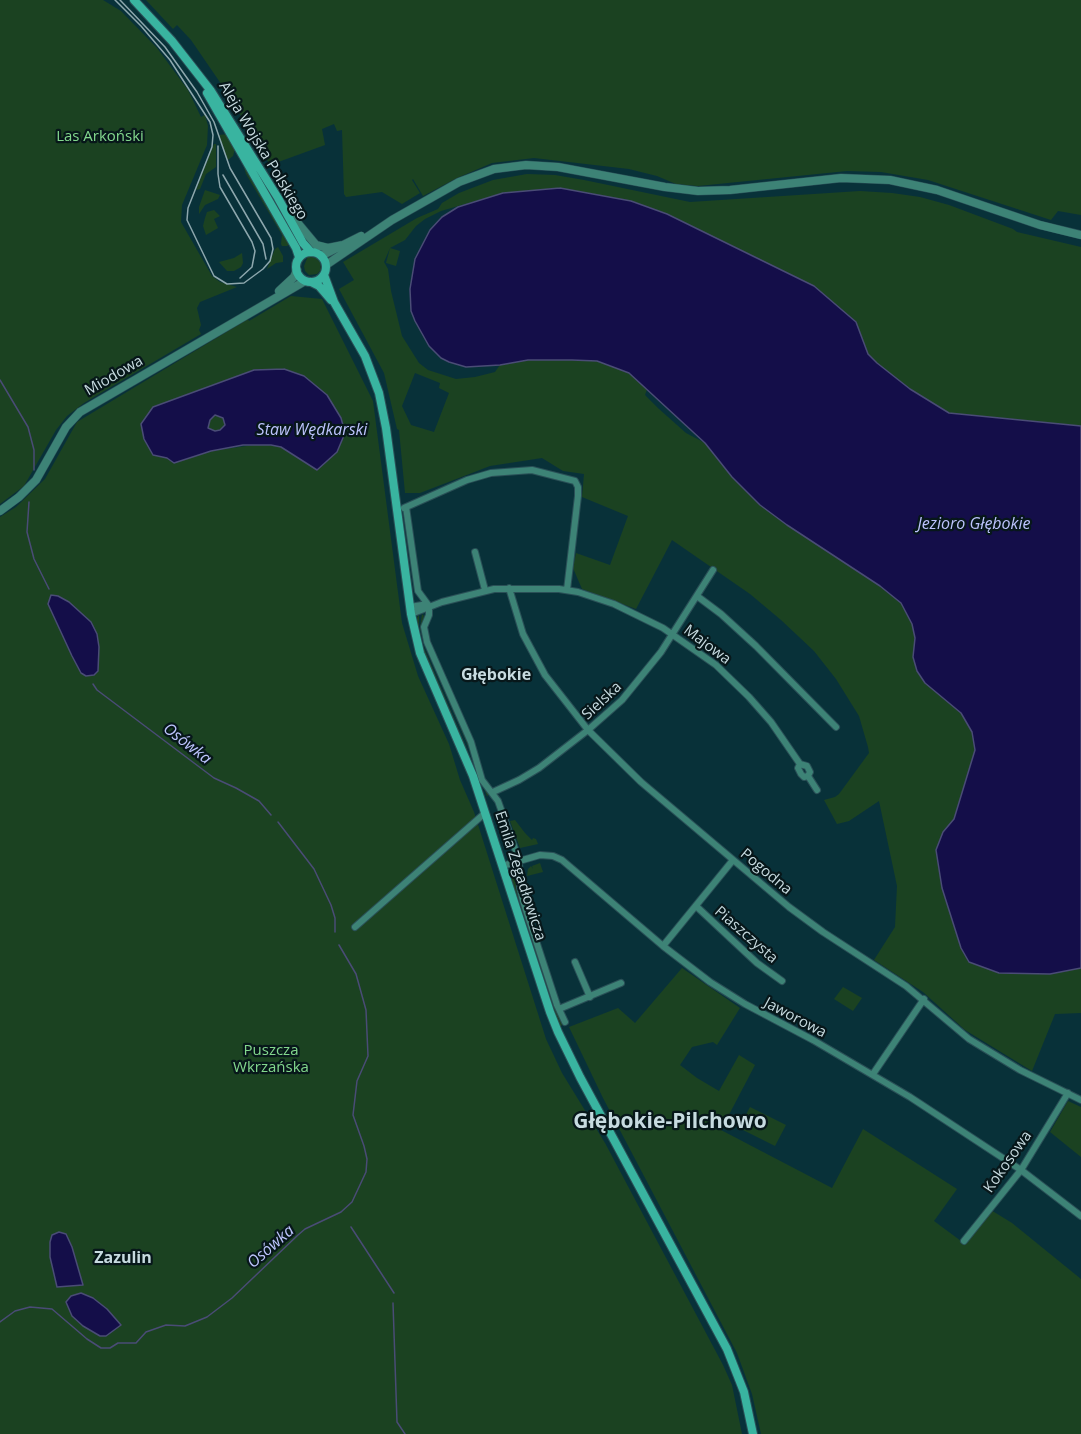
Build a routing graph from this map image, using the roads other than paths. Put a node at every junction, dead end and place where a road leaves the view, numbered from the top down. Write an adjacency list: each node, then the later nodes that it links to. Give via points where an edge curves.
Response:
1 (134, 0): 2 (main road, Aleja Wojska Polskiego)
2 (191, 66): 3 (main road, Aleja Wojska Polskiego, via 222,105); 9 (main road, Aleja Wojska Polskiego)
3 (278, 198): 6 (street, via 314,244 328,248); 7 (main road, Aleja Wojska Polskiego)
4 (392, 220): 5 (street, via 472,176 503,167 535,164 698,191 836,179 898,181); 6 (street); 10 (street)
5 (1081, 236)
6 (343, 245): 8 (street)
7 (311, 252): 8 (main road); 9 (main road)
8 (321, 256): 10 (main road)
9 (299, 257): 11 (main road)
10 (326, 265): 12 (main road)
11 (297, 270): 13 (main road); 14 (street, Miodowa)
12 (324, 274): 13 (main road); 15 (main road, Emila Zegadłowicza)
13 (308, 281): 14 (street, Miodowa); 15 (main road, Emila Zegadłowicza, via 319,286)
14 (272, 298): 17 (street, Miodowa, via 77,414 36,480)
15 (334, 302): 16 (main road, Emila Zegadłowicza, via 376,385)
16 (401, 508): 22 (street, via 473,477 511,471 541,471 575,481 578,496); 24 (street, via 418,591); 25 (main road, Emila Zegadłowicza)
17 (0, 511)
18 (475, 552): 21 (street)
19 (713, 570): 23 (street, Sielska)
20 (509, 588): 21 (street, Majowa); 22 (street, Majowa); 28 (street, Pogodna, via 532,653)
21 (485, 590): 24 (street, Majowa)
22 (567, 590): 26 (street, Majowa, via 626,609)
23 (697, 596): 26 (street, Sielska); 27 (street, via 756,646)
24 (429, 606): 25 (street, Majowa); 30 (street, via 424,627 427,642 471,742 482,780)
25 (410, 610): 31 (main road, Emila Zegadłowicza, via 420,653)
26 (673, 635): 28 (street, Sielska, via 633,688); 29 (street, Majowa, via 709,659 743,691 778,732 800,764 801,774 808,776)
27 (836, 727)
28 (588, 730): 30 (street, Sielska, via 533,772); 33 (street, Pogodna, via 640,782)
29 (817, 790)
30 (493, 792): 32 (street)
31 (486, 813): 34 (main road, Emila Zegadłowicza); 36 (street)
32 (519, 860): 34 (street, Jaworowa); 37 (street, Jaworowa, via 540,855 562,860); 43 (street, via 520,888)
33 (733, 860): 35 (street, Piaszczysta); 42 (street, Pogodna, via 823,932)
34 (502, 866): 51 (main road, Emila Zegadłowicza, via 558,1032 728,1349 744,1392)
35 (696, 906): 37 (street, Piaszczysta); 39 (street, Piaszczysta)
36 (355, 927)
37 (663, 946): 45 (street, Jaworowa, via 734,998)
38 (575, 962): 41 (street)
39 (782, 981)
40 (621, 983): 41 (street)
41 (590, 998): 43 (street)
42 (924, 999): 45 (street); 46 (street, Pogodna, via 980,1046)
43 (559, 1009): 44 (street)
44 (565, 1022)
45 (873, 1074): 48 (street, Jaworowa)
46 (1068, 1093): 47 (street, Pogodna); 48 (street, Kokosowa)
47 (1081, 1100)
48 (1021, 1170): 49 (street, Jaworowa); 50 (street, Kokosowa)
49 (1081, 1216)
50 (964, 1241)
51 (753, 1434)

